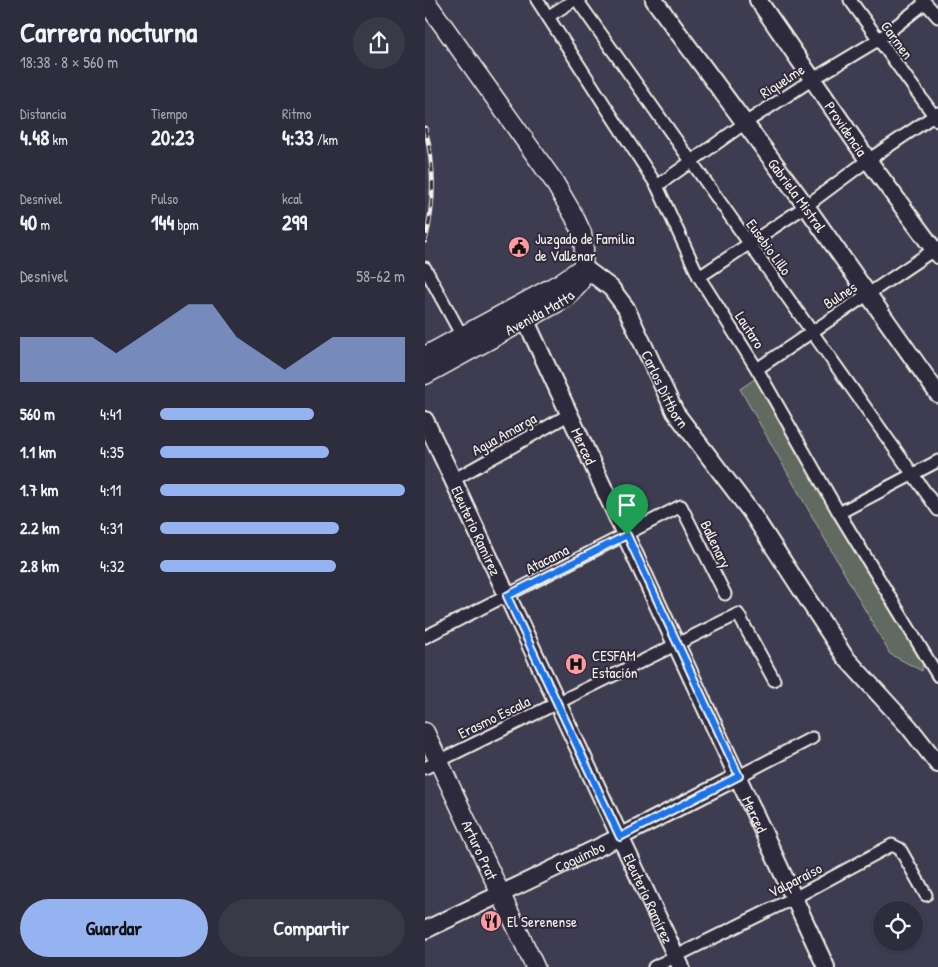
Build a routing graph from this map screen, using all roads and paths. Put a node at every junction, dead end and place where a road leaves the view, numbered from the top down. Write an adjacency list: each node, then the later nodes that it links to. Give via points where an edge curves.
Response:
1 (425, 0): 20 (main road, via 553,180 582,233)
2 (537, 0): 8 (street, Lautaro)
3 (575, 0): 8 (street); 14 (street, Eusebio Lillo)
4 (654, 0): 13 (main road, Gabriela Mistral)
5 (758, 0): 11 (main road, Providencia)
6 (850, 0): 10 (street, Carmen)
7 (924, 2): 9 (street); 10 (street, Riquelme)
8 (549, 16): 16 (street, Lautaro)
9 (938, 17)
10 (878, 40): 11 (street, Riquelme); 12 (street, Carmen)
11 (813, 79): 13 (street, Riquelme); 15 (main road, Providencia)
12 (937, 117): 15 (street)
13 (745, 123): 14 (street, Riquelme); 17 (main road, Gabriela Mistral)
14 (691, 160): 16 (street, Riquelme); 18 (street, Eusebio Lillo)
15 (868, 160): 17 (street); 19 (main road, Providencia)
16 (657, 186): 22 (street, Lautaro)
17 (806, 206): 18 (street); 23 (main road, Gabriela Mistral)
18 (748, 245): 22 (street); 25 (street, Eusebio Lillo)
19 (937, 251): 23 (street, Bulnes)
20 (583, 266): 24 (main road, Avenida Matta); 50 (main road, Carlos Dittborn, via 611,288 626,308 675,412 751,512 845,656)
21 (425, 268): 26 (street)
22 (699, 277): 28 (street, Lautaro)
23 (869, 294): 25 (street, Bulnes); 30 (main road, Gabriela Mistral)
24 (523, 313): 26 (main road, Avenida Matta); 29 (main road, Avenida Matta); 31 (main road, Merced)
25 (812, 331): 28 (street, Bulnes); 34 (street, Eusebio Lillo)
26 (462, 336): 27 (main road, Avenida Matta)
27 (425, 356)
28 (757, 369): 38 (street, Lautaro)
29 (425, 374)
30 (938, 394)
31 (570, 414): 35 (street, Agua Amarga); 39 (main road, Merced)
32 (425, 420): 35 (main road, Eleuterio Ramírez)
33 (938, 461): 34 (street)
34 (911, 473): 37 (street, Eusebio Lillo); 38 (street)
35 (453, 480): 41 (main road, Eleuterio Ramírez)
36 (681, 506): 39 (street, Atacama); 40 (street, Ballenary)
37 (938, 510)
38 (839, 513): 44 (street, Lautaro)
39 (627, 535): 41 (street, Atacama); 43 (main road, Merced)
40 (725, 594)
41 (507, 596): 42 (street, Atacama); 46 (main road, Eleuterio Ramírez)
42 (425, 637)
43 (676, 643): 45 (street, Erasmo Escala, via 738,614); 46 (street, Erasmo Escala); 51 (main road, Merced)
44 (938, 676)
45 (774, 680)
46 (557, 702): 49 (street, Erasmo Escala); 52 (main road, Eleuterio Ramírez)
47 (425, 732): 49 (main road, Arturo Prat)
48 (812, 738): 51 (street, Coquimbo)
49 (432, 764): 53 (main road, Arturo Prat)
50 (938, 764)
51 (739, 776): 52 (main road, Coquimbo); 55 (main road, Merced)
52 (620, 837): 53 (main road, Coquimbo); 57 (main road, Eleuterio Ramírez)
53 (501, 894): 56 (main road, Coquimbo); 58 (main road, Arturo Prat)
54 (926, 895): 55 (street, Valparaíso, via 900,848 893,845)
55 (794, 898): 57 (street, Valparaíso); 60 (main road, Merced)
56 (425, 930)
57 (679, 962): 59 (street, Valparaíso)
58 (535, 967)
59 (654, 967)
60 (826, 967)

